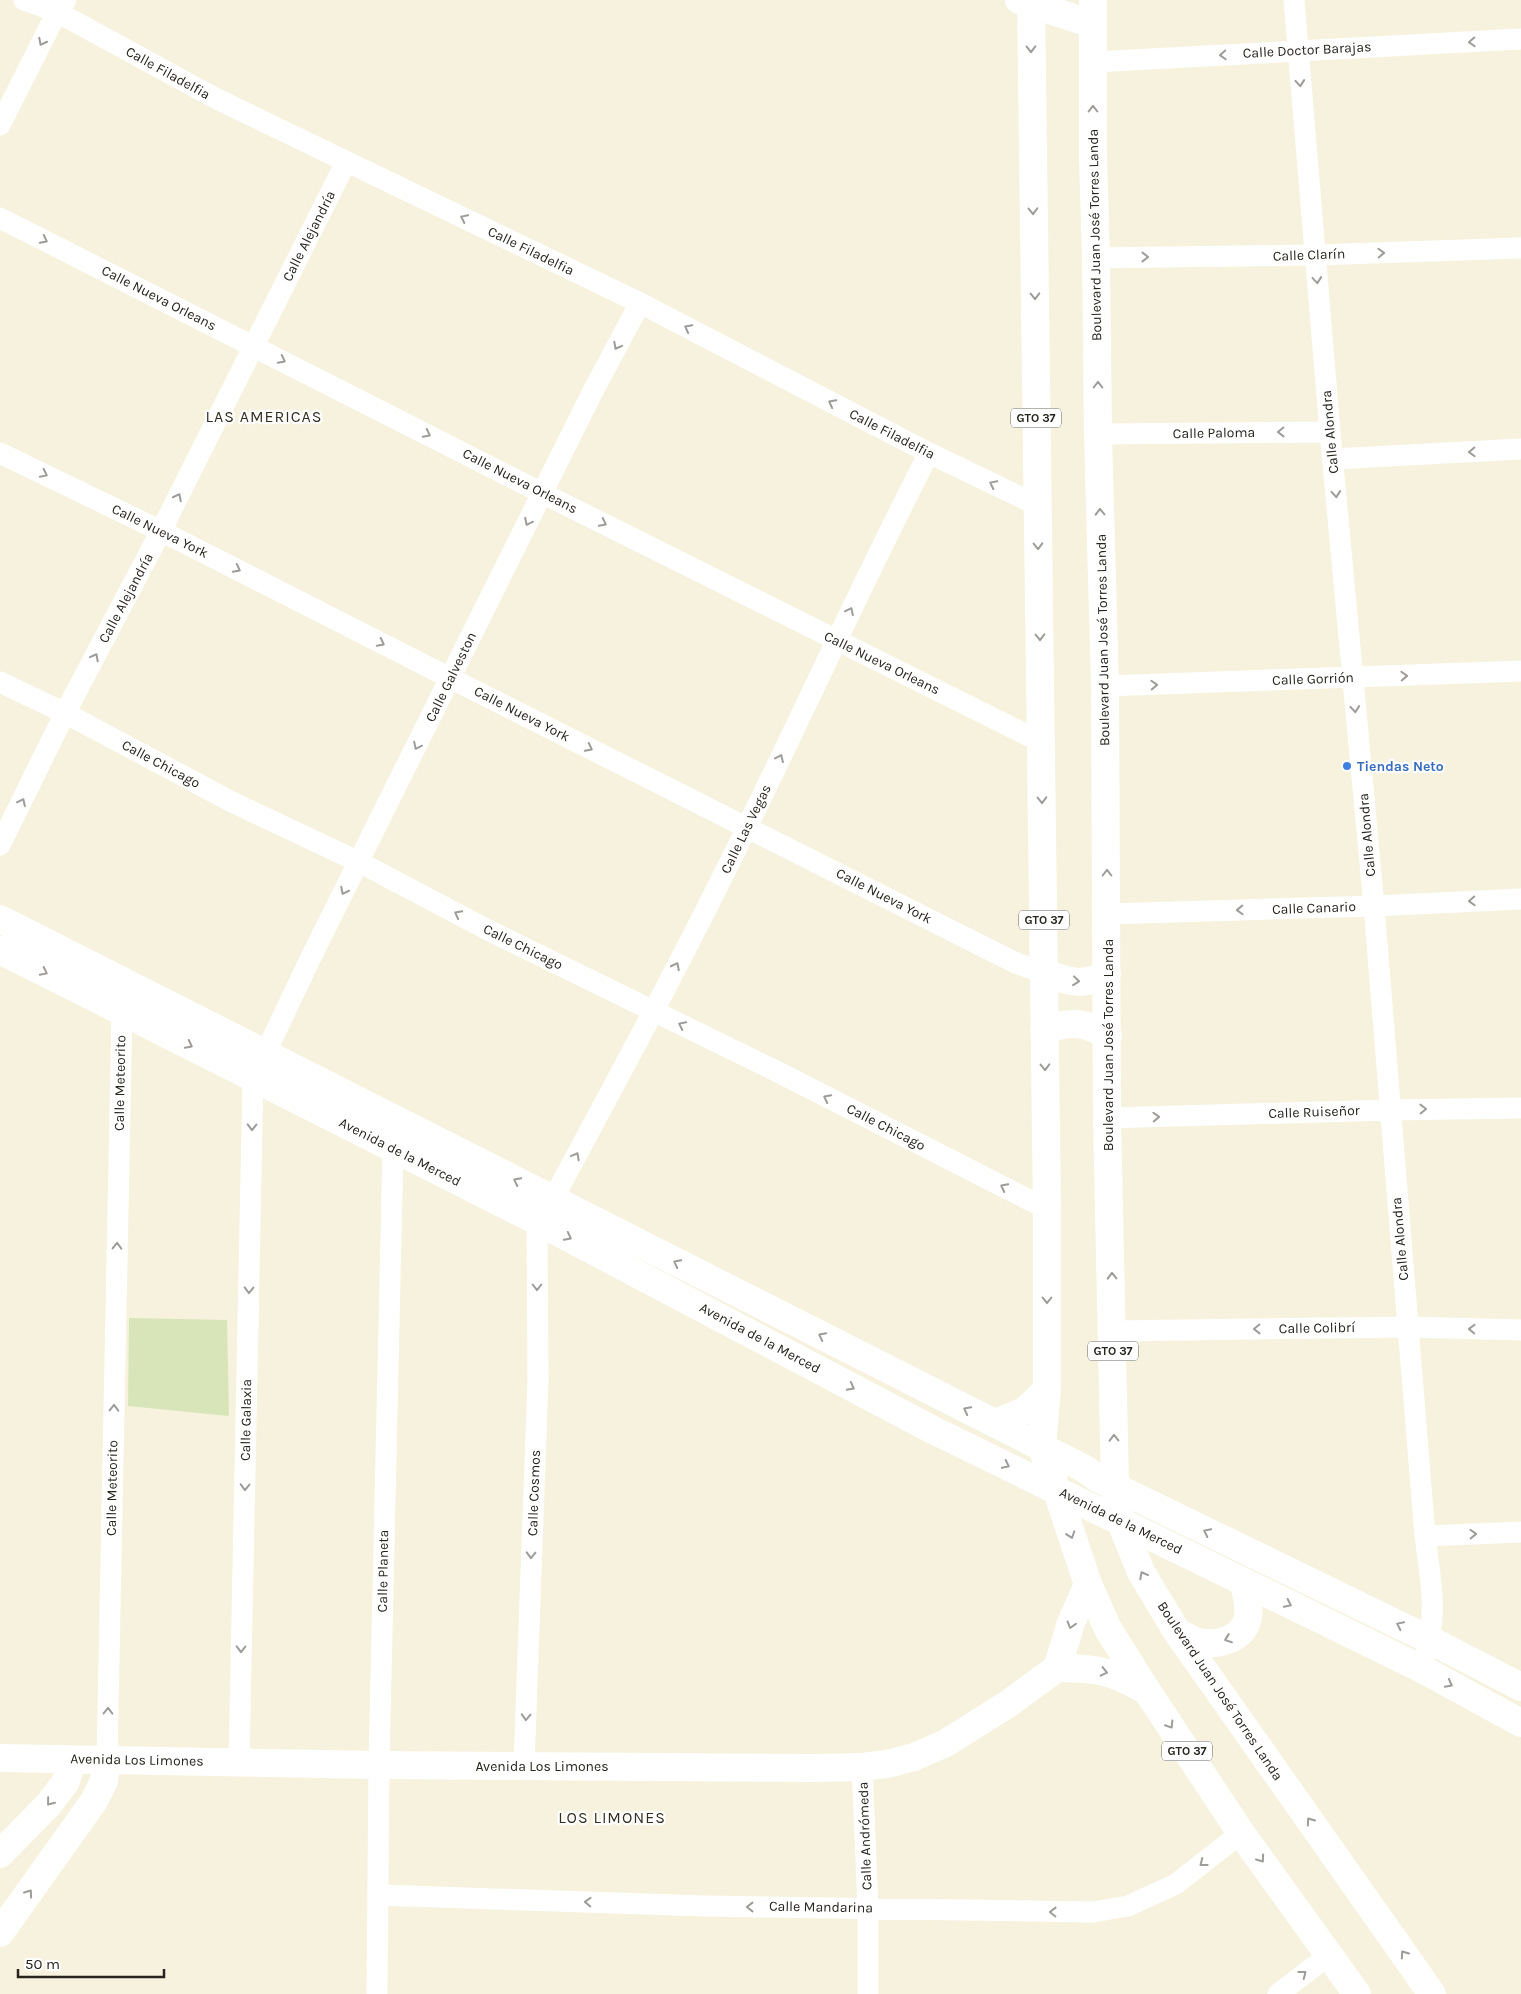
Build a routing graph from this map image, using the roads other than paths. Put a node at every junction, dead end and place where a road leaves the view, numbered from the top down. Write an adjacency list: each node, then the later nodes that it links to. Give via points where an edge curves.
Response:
1 (24, 0): 4 (street, Calle Filadelfia)
2 (1294, 0): 7 (street, Calle Alondra)
3 (1027, 1): 5 (street); 24 (street, GTO 37, one-way to 24)
4 (61, 6): 9 (street, one-way to 9); 10 (street, Calle Filadelfia, via 215,98)
5 (1093, 12): 8 (street, Boulevard Juan José Torres Landa / GTO 37)
6 (1521, 39): 7 (street, Calle Doctor Barajas, one-way to 7)
7 (1298, 51): 8 (street, Calle Doctor Barajas, one-way to 8); 13 (street, Calle Alondra, one-way to 13)
8 (1094, 62): 14 (street, Boulevard Juan José Torres Landa / GTO 37, one-way to 8)
9 (0, 125)
10 (346, 162): 15 (street, Calle Filadelfia, one-way to 10); 16 (street, Calle Alejandría)
11 (0, 218): 16 (street, Calle Nueva Orleans, one-way to 16)
12 (1521, 248): 13 (street, Calle Clarín, one-way to 12)
13 (1315, 255): 14 (street, Calle Clarín, one-way to 13); 17 (street, Calle Alondra, one-way to 17)
14 (1096, 258): 18 (street, Boulevard Juan José Torres Landa / GTO 37, one-way to 14)
15 (640, 303): 21 (street, Calle Filadelfia, one-way to 15); 23 (street, Calle Galveston, one-way to 23)
16 (254, 345): 23 (street, Calle Nueva Orleans, one-way to 23); 25 (street, Calle Alejandría, one-way to 16)
17 (1330, 432): 18 (street, Calle Paloma, one-way to 18); 22 (street, Calle Alondra)
18 (1098, 434): 31 (street, Boulevard Juan José Torres Landa / GTO 37, one-way to 18)
19 (1521, 449): 22 (street, one-way to 22)
20 (0, 453): 25 (street, Calle Nueva York, one-way to 25)
21 (929, 453): 24 (street, Calle Filadelfia, one-way to 21); 26 (street, Calle Las Vegas, one-way to 21)
22 (1333, 460): 29 (street, Calle Alondra, one-way to 29)
23 (542, 493): 26 (street, Calle Nueva Orleans, one-way to 26); 28 (street, Calle Galveston, one-way to 28)
24 (1037, 505): 33 (street, GTO 37, one-way to 33)
25 (161, 531): 28 (street, Calle Nueva York, one-way to 28); 32 (street, Calle Alejandría, one-way to 25)
26 (836, 640): 33 (street, Calle Nueva Orleans); 34 (street, Calle Las Vegas, one-way to 26)
27 (1521, 671): 29 (street, Calle Gorrión, one-way to 27)
28 (450, 678): 34 (street, Calle Nueva York, one-way to 34); 36 (street, Calle Galveston, one-way to 36)
29 (1352, 678): 31 (street, Calle Gorrión, one-way to 29); 38 (street, Calle Alondra, one-way to 38)
30 (0, 682): 32 (street, Calle Chicago)
31 (1106, 686): 39 (street, Boulevard Juan José Torres Landa / GTO 37, one-way to 31)
32 (65, 713): 35 (street, Calle Alejandría, one-way to 32); 36 (street, Calle Chicago, via 232,802)
33 (1041, 742): 42 (street, GTO 37, one-way to 42)
34 (747, 828): 42 (street, Calle Nueva York, via 1016,963); 45 (street, Calle Las Vegas, one-way to 34)
35 (0, 845)
36 (359, 862): 45 (street, Calle Chicago, one-way to 36); 48 (street, Calle Galveston, one-way to 48)
37 (1521, 899): 38 (street, Calle Canario, one-way to 38)
38 (1374, 906): 39 (street, Calle Canario, one-way to 39); 51 (street, Calle Alondra)
39 (1107, 914): 43 (street, Boulevard Juan José Torres Landa / GTO 37)
40 (0, 918): 48 (street, Avenida de la Merced)
41 (0, 950): 44 (street, Avenida de la Merced, one-way to 44)
42 (1044, 973): 43 (street, one-way to 43, via 1075,982 1092,982); 46 (street, GTO 37)
43 (1107, 974): 47 (street, Boulevard Juan José Torres Landa / GTO 37)
44 (122, 1011): 49 (street, Avenida de la Merced, one-way to 49); 79 (street, Calle Meteorito, one-way to 44)
45 (653, 1011): 54 (street, Calle Las Vegas, one-way to 45); 55 (street, Calle Chicago, one-way to 45)
46 (1044, 1030): 47 (street, via 1068,1023 1079,1024 1094,1027); 55 (street, GTO 37, one-way to 55)
47 (1108, 1036): 52 (street, Boulevard Juan José Torres Landa / GTO 37)
48 (266, 1052): 54 (street, Avenida de la Merced, one-way to 48)
49 (253, 1078): 53 (street, Avenida de la Merced); 80 (street, Calle Galaxia, one-way to 80)
50 (1521, 1108): 51 (street, Calle Ruiseñor, one-way to 50)
51 (1390, 1110): 52 (street, Calle Ruiseñor, one-way to 51); 57 (street, Calle Alondra)
52 (1107, 1118): 59 (street, Boulevard Juan José Torres Landa / GTO 37, one-way to 52)
53 (393, 1148): 56 (street, Avenida de la Merced); 81 (street, Calle Planeta)
54 (552, 1199): 61 (street, Avenida de la Merced, one-way to 54)
55 (1047, 1209): 60 (street, GTO 37, one-way to 60)
56 (537, 1221): 64 (street, Avenida de la Merced, one-way to 64, via 931,1429); 82 (street, Calle Cosmos, one-way to 82, via 538,1380)
57 (1407, 1327): 58 (street, Calle Colibrí, one-way to 57); 59 (street, Calle Colibrí, one-way to 59); 67 (street, Calle Alondra)
58 (1521, 1330)
59 (1113, 1332): 63 (street, Boulevard Juan José Torres Landa / GTO 37, one-way to 59)
60 (1047, 1389): 61 (street, via 1022,1414); 62 (street, GTO 37)
61 (994, 1423): 62 (street, Avenida de la Merced)
62 (1042, 1448): 63 (street, Avenida de la Merced); 64 (street, GTO 37)
63 (1115, 1487): 65 (street, Boulevard Juan José Torres Landa / GTO 37); 71 (street, Avenida de la Merced, one-way to 63)
64 (1055, 1489): 65 (street, Avenida de la Merced); 69 (street, GTO 37, one-way to 69)
65 (1120, 1520): 68 (street, Avenida de la Merced); 70 (street, Boulevard Juan José Torres Landa / GTO 37, one-way to 65, via 1141,1572)
66 (1521, 1532): 67 (street, one-way to 66)
67 (1425, 1536): 71 (street, Calle Alondra, via 1434,1608)
68 (1244, 1583): 70 (street, one-way to 70, via 1248,1621 1239,1634 1216,1643 1198,1642); 73 (street, Avenida de la Merced, one-way to 73)
69 (1088, 1584): 72 (street, one-way to 72, via 1073,1617); 75 (street, GTO 37, via 1108,1630)
70 (1177, 1632): 94 (street, Boulevard Juan José Torres Landa / GTO 37, one-way to 70)
71 (1430, 1640): 73 (street, Calle Alondra); 74 (street, Avenida de la Merced)
72 (1057, 1668): 75 (street, one-way to 75, via 1103,1670); 83 (street, Avenida Los Limones, via 946,1743 914,1757)
73 (1422, 1669): 76 (street, Avenida de la Merced, one-way to 76)
74 (1521, 1687)
75 (1147, 1691): 84 (street, GTO 37, one-way to 84)
76 (1521, 1722)
77 (0, 1758): 78 (street, Avenida Los Limones)
78 (73, 1760): 79 (street, Avenida Los Limones); 85 (street, one-way to 85, via 65,1783 49,1804)
79 (107, 1760): 80 (street, Avenida Los Limones); 88 (street, Calle Meteorito, one-way to 79, via 94,1801 104,1781)
80 (239, 1762): 81 (street, Avenida Los Limones)
81 (379, 1765): 82 (street, Avenida Los Limones); 86 (street, Calle Planeta)
82 (524, 1765): 83 (street, Avenida Los Limones)
83 (862, 1767): 87 (street, Calle Andrómeda)
84 (1241, 1833): 87 (street, Calle Mandarina, one-way to 87, via 1176,1884 1128,1906 1093,1912); 89 (street, GTO 37, one-way to 89)
85 (0, 1854)
86 (378, 1895): 87 (street, Calle Mandarina, one-way to 86, via 695,1906); 90 (street, Calle Planeta)
87 (868, 1908): 91 (street, Calle Andrómeda)
88 (0, 1933)
89 (1329, 1955): 92 (street, one-way to 89); 93 (street, GTO 37)
90 (377, 1994)
91 (868, 1994)
92 (1278, 1994)
93 (1357, 1994)
94 (1432, 1994)

